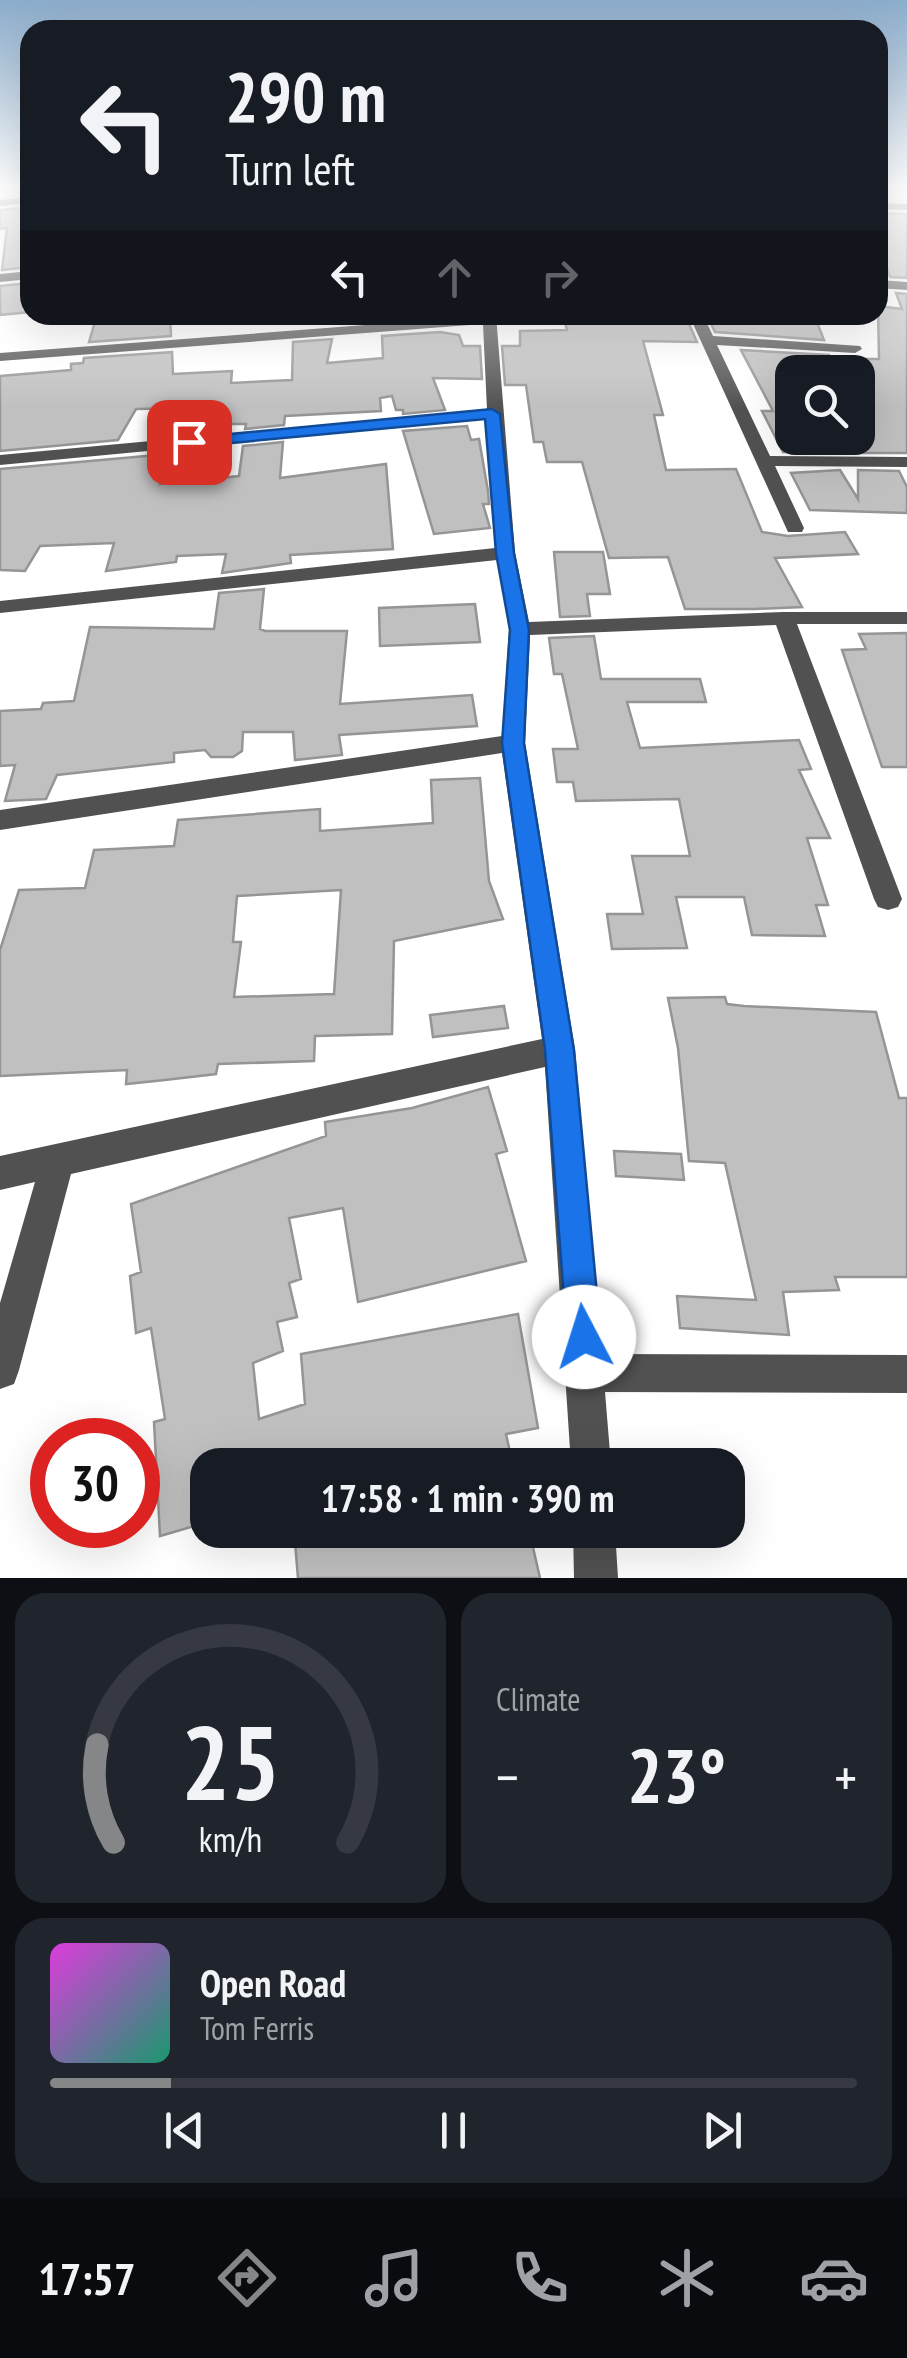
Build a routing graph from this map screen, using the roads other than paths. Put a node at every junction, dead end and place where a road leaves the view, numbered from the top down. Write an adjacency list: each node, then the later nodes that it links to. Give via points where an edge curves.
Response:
1 (394, 325): 6 (street)
2 (489, 325): 7 (street)
3 (700, 325): 4 (street)
4 (707, 340): 5 (street); 9 (street)
5 (855, 350)
6 (0, 358)
7 (492, 414): 8 (street); 12 (street)
8 (0, 460)
9 (765, 462): 10 (street); 11 (street)
10 (907, 462)
11 (795, 528)
12 (505, 553): 13 (street); 16 (street)
13 (0, 606)
14 (784, 618): 15 (street); 16 (street); 19 (street)
15 (907, 618)
16 (520, 630): 17 (street)
17 (513, 743): 18 (street); 20 (street)
18 (0, 820)
19 (888, 899)
20 (560, 1050): 21 (street); 24 (street)
21 (58, 1161): 22 (street); 23 (street)
22 (0, 1173)
23 (0, 1370)
24 (587, 1373): 25 (street); 26 (street)
25 (907, 1374)
26 (590, 1448)
27 (595, 1548): 28 (street)
28 (596, 1578)

